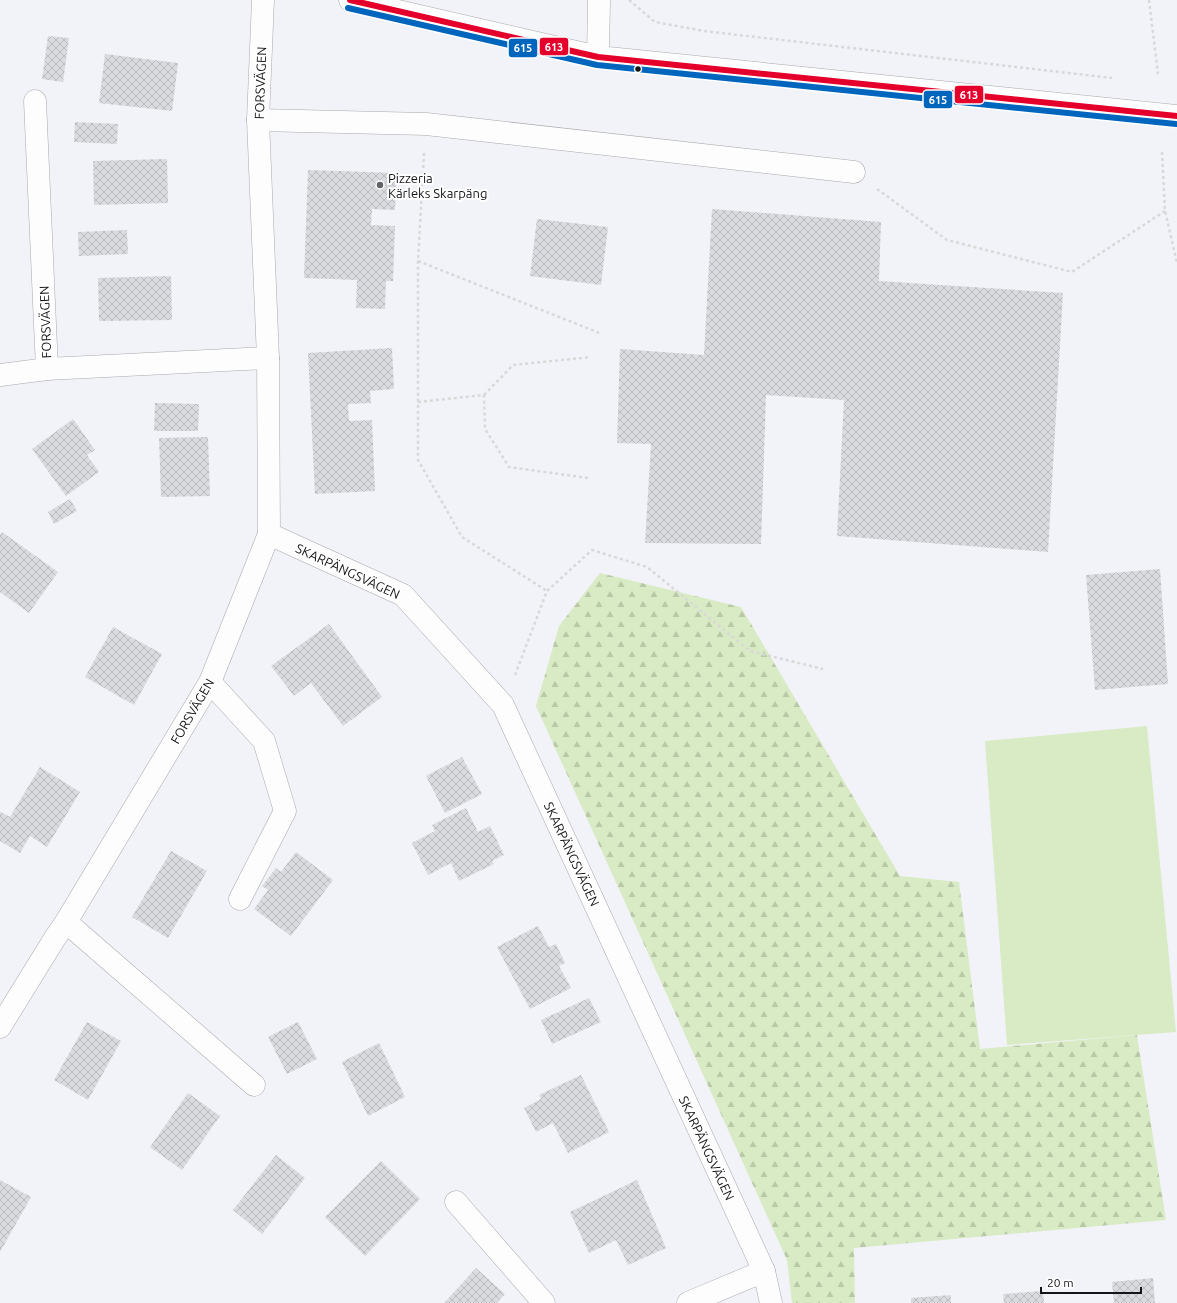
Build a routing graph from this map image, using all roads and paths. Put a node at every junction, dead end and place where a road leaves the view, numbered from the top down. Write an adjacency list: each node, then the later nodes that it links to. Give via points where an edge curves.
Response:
1 (263, 0): 11 (street, FORSVÄGEN)
2 (350, 0): 6 (street)
3 (598, 0): 6 (street)
4 (628, 0): 8 (path, via 655,22 704,31)
5 (1149, 0): 7 (path)
6 (598, 57): 10 (street)
7 (1158, 74)
8 (1114, 78)
9 (35, 102): 21 (street, FORSVÄGEN)
10 (1177, 116)
11 (258, 120): 12 (street); 20 (street, FORSVÄGEN)
12 (426, 124): 14 (street); 16 (path)
13 (1162, 152): 15 (path)
14 (854, 172): 15 (path, via 947,240 1072,272)
15 (1166, 211): 17 (path)
16 (418, 261): 18 (path); 24 (path)
17 (1177, 263)
18 (602, 334)
19 (590, 357): 23 (path, via 513,365)
20 (268, 358): 21 (street, FORSVÄGEN); 26 (street, FORSVÄGEN)
21 (47, 369): 22 (street)
22 (0, 375)
23 (484, 395): 24 (path); 25 (path, via 485,429 509,466)
24 (418, 402): 27 (path, via 418,460 462,537)
25 (588, 478)
26 (269, 534): 29 (street, FORSVÄGEN); 30 (street, SKARPÄNGSVÄGEN, via 403,595)
27 (547, 591): 28 (path, via 592,550 647,567 750,651); 30 (path)
28 (823, 669)
29 (210, 682): 31 (street, via 264,742 285,811); 32 (street, FORSVÄGEN)
30 (503, 705): 36 (street, SKARPÄNGSVÄGEN)
31 (240, 899)
32 (66, 922): 33 (street, FORSVÄGEN); 34 (street)
33 (0, 1027)
34 (254, 1084)
35 (456, 1202): 37 (street)
36 (764, 1271): 38 (street); 39 (street, SKARPÄNGSVÄGEN)
37 (544, 1303)
38 (688, 1303)
39 (772, 1303)

